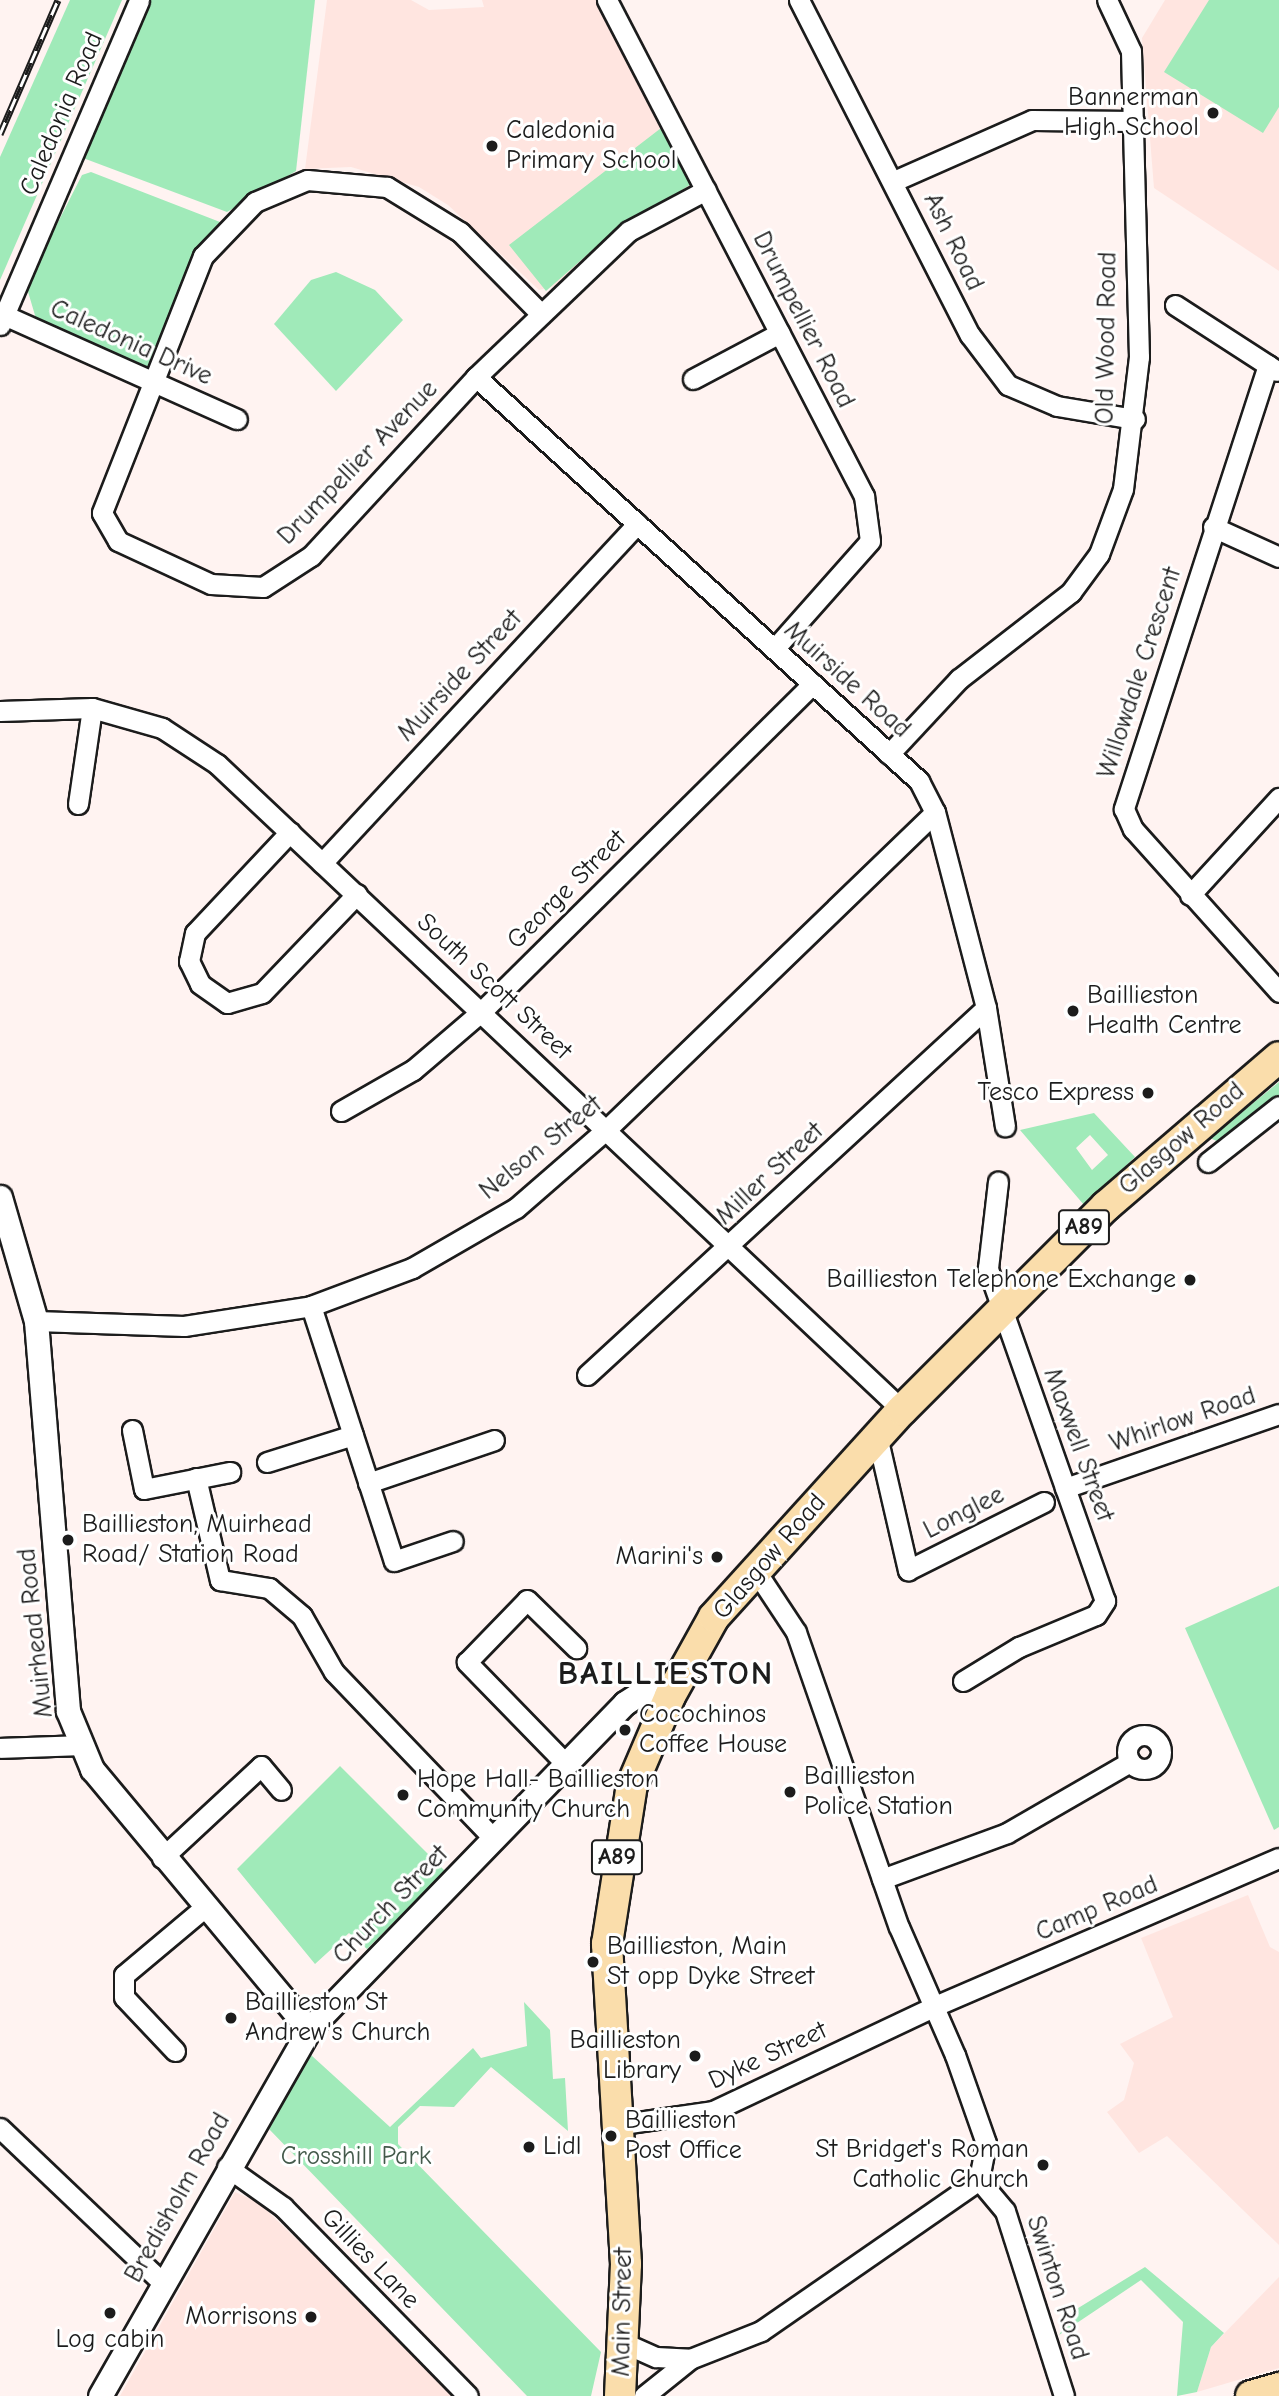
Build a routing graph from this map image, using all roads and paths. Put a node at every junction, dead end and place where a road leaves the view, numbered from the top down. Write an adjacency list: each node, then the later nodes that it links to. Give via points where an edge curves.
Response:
1 (139, 0): 10 (street, Caledonia Road)
2 (607, 0): 7 (street, Drumpellier Road)
3 (799, 0): 6 (street, Ash Road)
4 (1107, 0): 5 (street, Old Wood Road, via 1131,51)
5 (1134, 121): 6 (street, via 1032,120); 17 (street, Old Wood Road)
6 (894, 181): 17 (street, Ash Road, via 970,335 1008,384 1057,406)
7 (706, 190): 9 (street, Drumpellier Avenue, via 629,231); 11 (street, Drumpellier Road)
8 (1175, 305): 12 (street)
9 (541, 314): 13 (street, Drumpellier Avenue); 15 (street, Drumpellier Avenue, via 460,232 387,187 307,180 255,202 217,238 203,256)
10 (2, 320): 15 (street, Caledonia Drive)
11 (780, 333): 14 (street); 21 (street, Drumpellier Road, via 864,496 870,541)
12 (1273, 368): 19 (street, Willowdale Crescent)
13 (476, 377): 15 (street, Drumpellier Avenue, via 311,556 263,587 211,584 118,541 102,513); 18 (street, Muirside Road)
14 (693, 379)
15 (149, 380): 16 (street, Caledonia Drive)
16 (237, 419)
17 (1135, 419): 25 (street, Old Wood Road, via 1123,489 1099,554 1071,592 959,679)
18 (637, 524): 21 (street, Muirside Road); 30 (street, Muirside Street)
19 (1213, 527): 20 (street); 32 (street, Willowdale Crescent, via 1125,809 1133,829)
20 (1279, 557)
21 (774, 649): 22 (street, Muirside Road)
22 (812, 684): 25 (street, Muirside Road); 35 (street, George Street)
23 (92, 708): 24 (street, South Scott Street); 27 (street); 29 (street, South Scott Street, via 162,728 217,764)
24 (0, 711)
25 (889, 754): 28 (street, Muirside Road, via 919,781)
26 (1279, 798): 32 (street)
27 (78, 804)
28 (935, 812): 34 (street, Muirside Road); 40 (street, Nelson Street)
29 (290, 832): 30 (street, South Scott Street); 31 (street, via 195,933 189,961 200,984 227,1003 262,993)
30 (322, 863): 31 (street, South Scott Street)
31 (357, 894): 35 (street, South Scott Street)
32 (1190, 895): 33 (street, Willowdale Crescent)
33 (1279, 992)
34 (986, 1007): 39 (street, Muirside Road); 44 (street, Miller Street)
35 (482, 1011): 38 (street, George Street, via 414,1070); 40 (street, South Scott Street)
36 (1279, 1057): 46 (main road, Glasgow Road / A89, via 1148,1168)
37 (1279, 1106): 41 (street, Glasgow Road)
38 (341, 1111)
39 (1005, 1126)
40 (607, 1129): 44 (street, South Scott Street); 45 (street, Nelson Street, via 516,1208 412,1268)
41 (1208, 1162)
42 (998, 1182): 46 (street, Maxwell Street, via 988,1268)
43 (0, 1197): 47 (street, Muirhead Road)
44 (732, 1247): 48 (street, Miller Street); 49 (street, South Scott Street)
45 (311, 1306): 47 (street, Nelson Street, via 184,1326); 52 (street)
46 (1001, 1307): 49 (main road, Glasgow Road / A89); 59 (street, Maxwell Street)
47 (36, 1321): 66 (street, Muirhead Road, via 68,1711)
48 (587, 1375)
49 (902, 1410): 53 (main road, Glasgow Road / A89)
50 (1279, 1414): 59 (street, Whirlow Road)
51 (132, 1430): 57 (street, via 144,1489)
52 (353, 1436): 55 (street); 58 (street)
53 (877, 1436): 60 (street, Longlee, via 908,1570); 62 (main road, Glasgow Road / A89)
54 (494, 1440): 58 (street)
55 (267, 1462)
56 (230, 1472): 57 (street)
57 (196, 1478): 71 (street, via 220,1580 269,1588 302,1616 334,1672)
58 (369, 1483): 61 (street, via 394,1560)
59 (1065, 1488): 64 (street, Maxwell Street, via 1105,1601 1096,1615 1019,1647)
60 (1044, 1502)
61 (453, 1541)
62 (755, 1570): 65 (main road, Glasgow Road / A89, via 714,1617); 74 (street, via 796,1632)
63 (576, 1648): 69 (street, via 527,1600 467,1662)
64 (963, 1681)
65 (670, 1696): 69 (street, Church Street, via 639,1694 625,1703); 79 (main road, Glasgow Road / A89, via 632,1785 612,1880 607,1944)
66 (81, 1745): 67 (street); 72 (street, Muirhead Road)
67 (0, 1748)
68 (1130, 1762): 74 (street, via 1007,1833)
69 (567, 1765): 71 (street, Church Street)
70 (281, 1790): 72 (street, via 261,1766)
71 (494, 1839): 77 (street, Church Street)
72 (162, 1858): 75 (street, Muirhead Road)
73 (1279, 1858): 76 (street, Camp Road)
74 (882, 1879): 76 (street)
75 (205, 1908): 77 (street, Muirhead Road); 78 (street, via 124,1975 124,1997)
76 (934, 2006): 79 (street, Dyke Street, via 713,2111); 82 (street, via 986,2143)
77 (309, 2029): 81 (street, Bredisholm Road)
78 (175, 2051)
79 (616, 2125): 83 (main road, Glasgow Road / A89)
80 (0, 2128): 84 (street)
81 (227, 2167): 84 (street, Bredisholm Road); 89 (street, Gillies Lane, via 284,2207)
82 (979, 2180): 86 (street, via 761,2331); 92 (street, Swinton Road, via 1006,2211)
83 (624, 2228): 85 (main road, Main Street / A89)
84 (163, 2283): 88 (street, Bredisholm Road)
85 (624, 2343): 86 (street, via 656,2357); 90 (main road, Main Street / A89)
86 (690, 2359): 91 (street)
87 (1279, 2388): 93 (main road)
88 (100, 2396)
89 (468, 2396)
90 (620, 2396)
91 (644, 2396)
92 (1064, 2396)
93 (1251, 2396)

